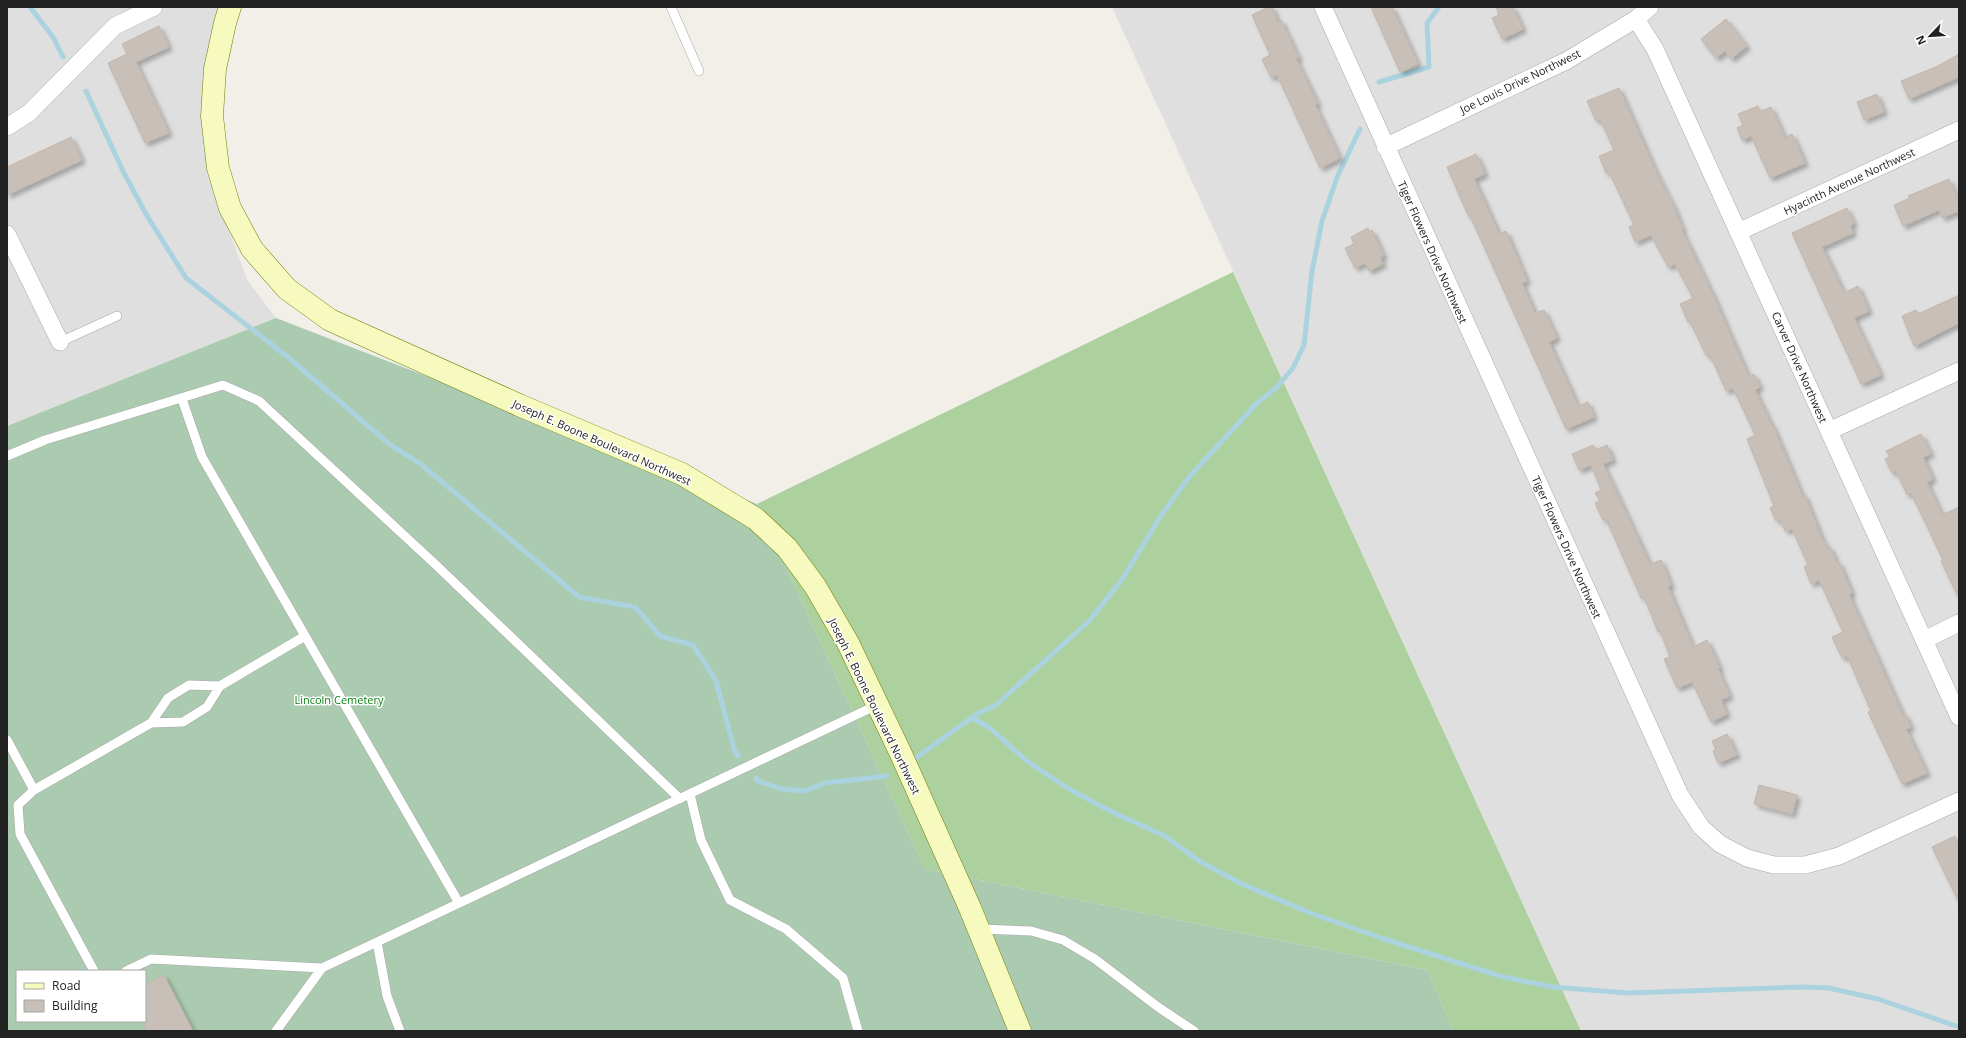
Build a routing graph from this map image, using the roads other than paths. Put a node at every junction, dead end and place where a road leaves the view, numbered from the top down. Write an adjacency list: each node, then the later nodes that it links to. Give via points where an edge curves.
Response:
1 (154, 7): 8 (street, via 116,26 29,113)
2 (230, 7): 23 (main road, Joseph E. Boone Boulevard Northwest, via 224,23 215,69 212,116 218,168 230,208 252,249 287,289 330,320 519,405 682,474 756,519 787,548 815,586 848,643)
3 (670, 7): 7 (lane)
4 (1323, 7): 10 (street, Tiger Flowers Drive Northwest)
5 (1650, 7): 6 (street, Joe Louis Drive Northwest)
6 (1636, 18): 10 (street, Joe Louis Drive Northwest, via 1566,61); 11 (street, Carver Drive Northwest, via 1655,49)
7 (699, 71)
8 (7, 127)
9 (1959, 130): 11 (street, Hyacinth Avenue Northwest)
10 (1385, 147): 30 (street, Tiger Flowers Drive Northwest, via 1680,796 1701,827 1720,844 1747,858 1774,865 1805,865 1838,856)
11 (1738, 232): 17 (street, Carver Drive Northwest)
12 (7, 234): 14 (street)
13 (117, 316): 14 (lane)
14 (60, 342)
15 (1959, 371): 17 (street)
16 (182, 399): 18 (lane, via 45,440); 20 (lane, via 202,457); 29 (lane, via 223,385 259,401 436,565)
17 (1829, 431): 21 (street, Carver Drive Northwest)
18 (7, 456)
19 (1959, 624): 21 (street)
20 (305, 636): 22 (lane); 31 (lane)
21 (1924, 640): 24 (street, Carver Drive Northwest)
22 (220, 686): 25 (lane, via 207,707 183,722); 25 (lane, via 189,685 168,698)
23 (877, 705): 28 (lane); 32 (main road, Joseph E. Boone Boulevard Northwest)
24 (1959, 717)
25 (152, 723): 27 (lane)
26 (7, 740): 27 (lane)
27 (34, 790): 35 (lane, via 18,805 20,834)
28 (690, 794): 29 (lane); 39 (lane, via 701,840 730,900 786,929 843,978)
29 (680, 798): 31 (lane)
30 (1959, 801)
31 (459, 903): 33 (lane)
32 (978, 929): 40 (main road, Joseph E. Boone Boulevard Northwest); 41 (lane, via 1031,932 1062,940 1095,960 1158,1008)
33 (377, 942): 34 (lane); 38 (lane, via 387,996)
34 (322, 968): 36 (lane, via 151,959); 37 (lane)
35 (93, 970)
36 (128, 970)
37 (276, 1031)
38 (400, 1031)
39 (858, 1031)
40 (1020, 1031)
41 (1194, 1031)

